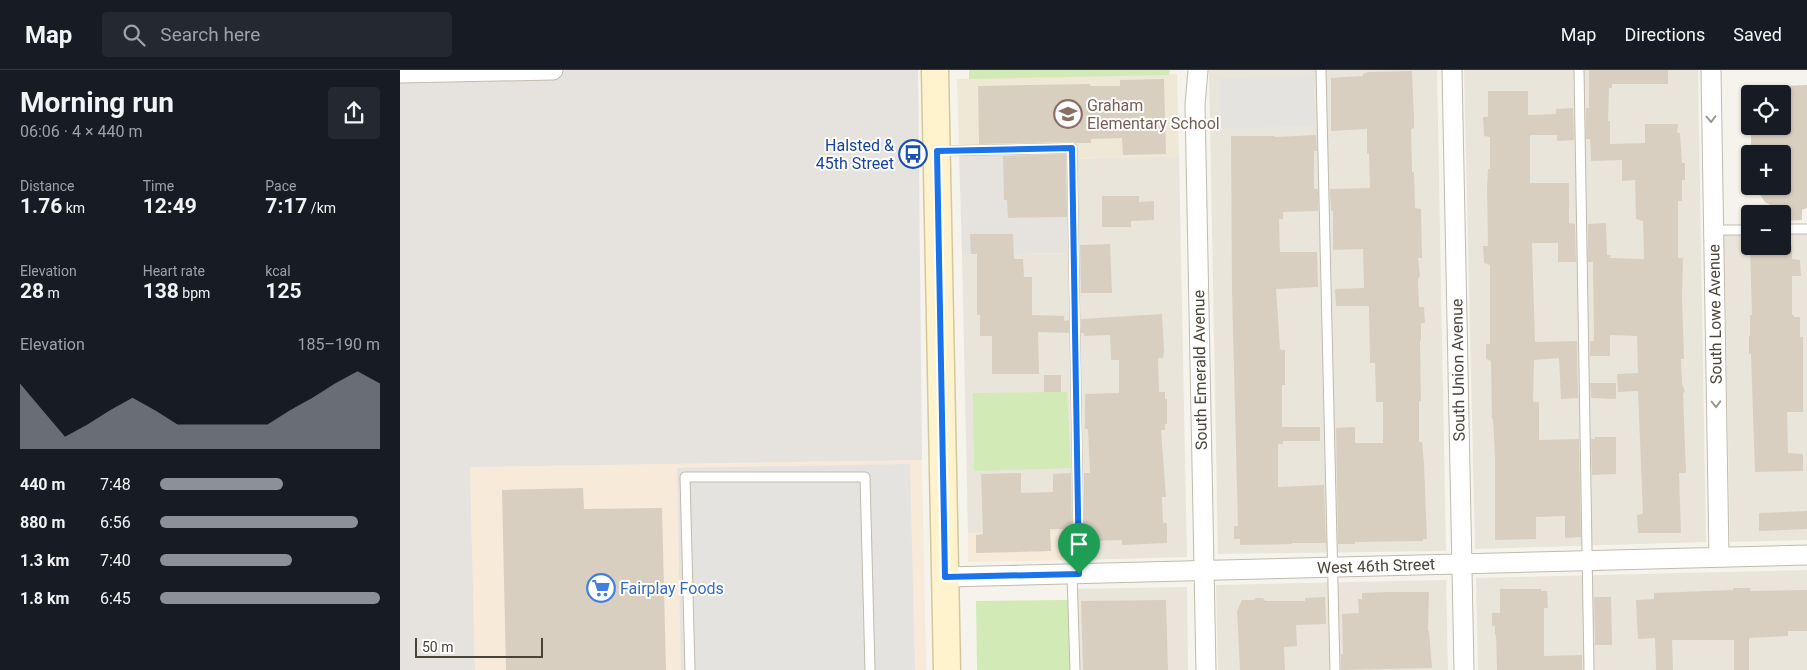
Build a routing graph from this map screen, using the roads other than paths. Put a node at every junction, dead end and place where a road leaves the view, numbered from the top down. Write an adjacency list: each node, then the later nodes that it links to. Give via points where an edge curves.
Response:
1 (553, 70): 8 (street)
2 (935, 70): 10 (main road)
3 (1198, 70): 20 (street, South Emerald Avenue, via 1195,88)
4 (1320, 70): 19 (lane)
5 (1452, 70): 18 (street, South Union Avenue)
6 (1579, 70): 17 (lane)
7 (1711, 70): 13 (street, South Lowe Avenue, one-way to 13)
8 (449, 71): 9 (street)
9 (400, 73)
10 (937, 151): 21 (lane, via 1072,148); 22 (main road)
11 (1791, 229): 12 (lane)
12 (1807, 229)
13 (1713, 230): 14 (lane); 16 (street, South Lowe Avenue, one-way to 16)
14 (1741, 230)
15 (1807, 555): 16 (street, West 46th Street)
16 (1719, 557): 17 (street, West 46th Street)
17 (1587, 560): 18 (street, West 46th Street); 30 (lane)
18 (1462, 564): 19 (street, West 46th Street); 29 (street, South Union Avenue)
19 (1332, 567): 20 (street, West 46th Street); 28 (lane)
20 (1204, 570): 21 (street, West 46th Street); 27 (street, South Emerald Avenue)
21 (1075, 574): 22 (street, West 46th Street); 26 (lane)
22 (945, 577): 25 (main road)
23 (690, 670): 24 (lane, via 686,476 865,477)
24 (870, 670)
25 (947, 670)
26 (1075, 670)
27 (1206, 670)
28 (1334, 670)
29 (1464, 670)
30 (1589, 670)

